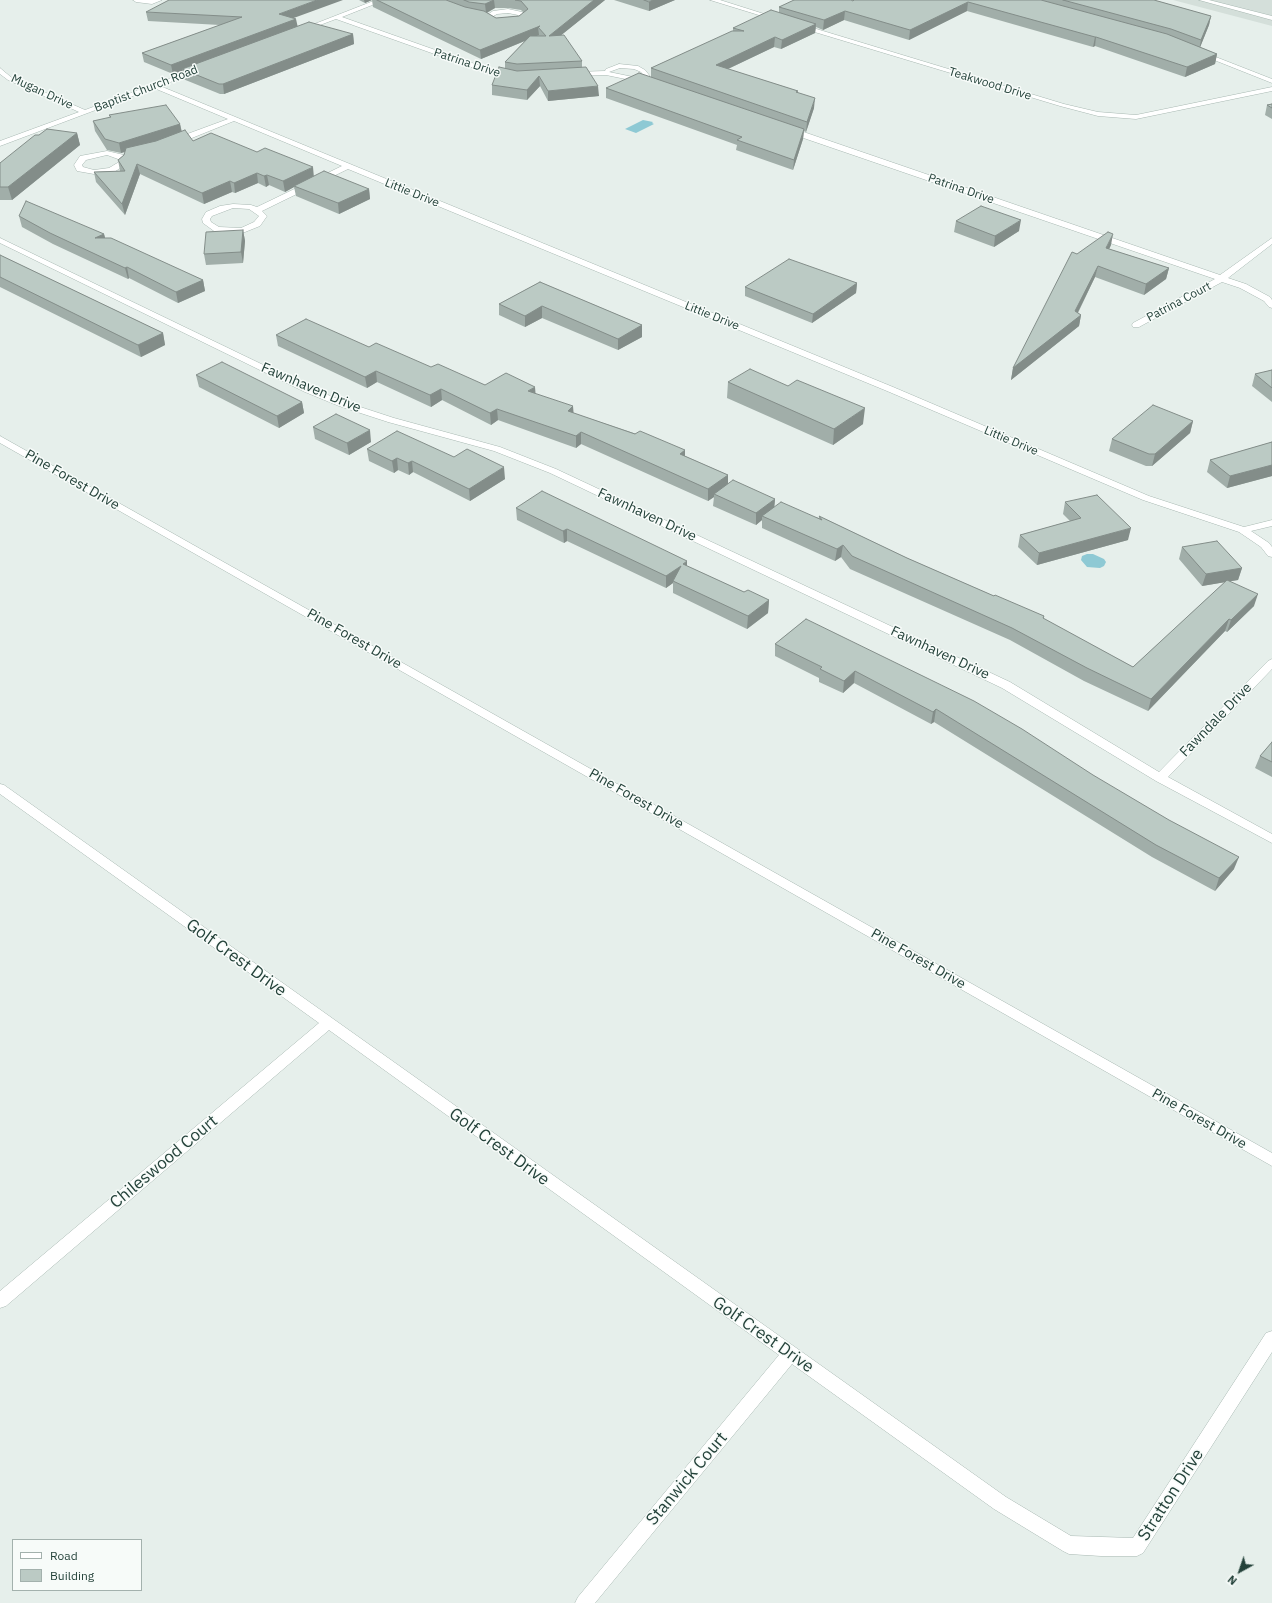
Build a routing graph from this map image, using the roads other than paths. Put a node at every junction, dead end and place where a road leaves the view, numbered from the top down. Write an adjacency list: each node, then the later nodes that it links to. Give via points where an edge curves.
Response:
1 (136, 0): 2 (street)
2 (159, 0)
3 (382, 0): 7 (street)
4 (713, 0): 9 (street)
5 (1202, 0): 8 (street)
6 (484, 16): 6 (street, via 491,22 503,24 517,23 524,18 520,13 508,11)
7 (335, 17): 11 (street); 16 (street, Patrina Drive, via 487,72)
8 (1272, 18)
9 (781, 21)
10 (789, 23): 20 (street, Teakwood Drive, via 1046,101 1098,114 1136,116)
11 (292, 34)
12 (1193, 50): 17 (street)
13 (205, 67): 19 (street, Baptist Church Road)
14 (0, 70): 21 (street, Mugan Drive, via 10,79)
15 (567, 74): 18 (street, via 617,74)
16 (523, 77)
17 (1272, 81)
18 (650, 82)
19 (154, 86): 21 (street, Baptist Church Road); 22 (street, Littie Drive)
20 (1272, 89)
21 (85, 112): 25 (street, Baptist Church Road)
22 (234, 119): 24 (street); 27 (street, Littie Drive)
23 (781, 127): 31 (street, Patrina Drive)
24 (169, 143)
25 (0, 144)
26 (124, 156): 26 (street, via 98,154 83,158 78,166 86,171 107,171 122,164)
27 (348, 166): 28 (street); 36 (street, Littie Drive, via 890,389 1146,498)
28 (257, 210): 28 (street, via 242,206 223,208 209,214 206,219 210,226 225,231 242,230 261,220 262,216)
29 (0, 240): 39 (street, Fawnhaven Drive, via 342,404 497,449 553,471 1006,685)
30 (1272, 240): 31 (street, Patrina Court)
31 (1221, 279): 32 (street, Patrina Drive, via 1243,286 1267,299); 33 (street, Patrina Court)
32 (1272, 305)
33 (1136, 325)
34 (0, 439): 43 (street, Pine Forest Drive)
35 (1272, 523): 36 (street)
36 (1243, 530): 37 (street, via 1265,545)
37 (1272, 554)
38 (1272, 663): 39 (street, Fawndale Drive)
39 (1160, 778): 41 (street, Fawnhaven Drive)
40 (0, 788): 42 (street, Golf Crest Drive)
41 (1272, 839)
42 (328, 1024): 44 (street, Chileswood Court); 46 (street, Golf Crest Drive)
43 (1272, 1160)
44 (0, 1301)
45 (1272, 1338): 47 (street, Stratton Drive, via 1137,1547 1101,1548 1069,1545)
46 (790, 1354): 47 (street, Golf Crest Drive); 48 (street, Stanwick Court)
47 (1000, 1503)
48 (584, 1603)

